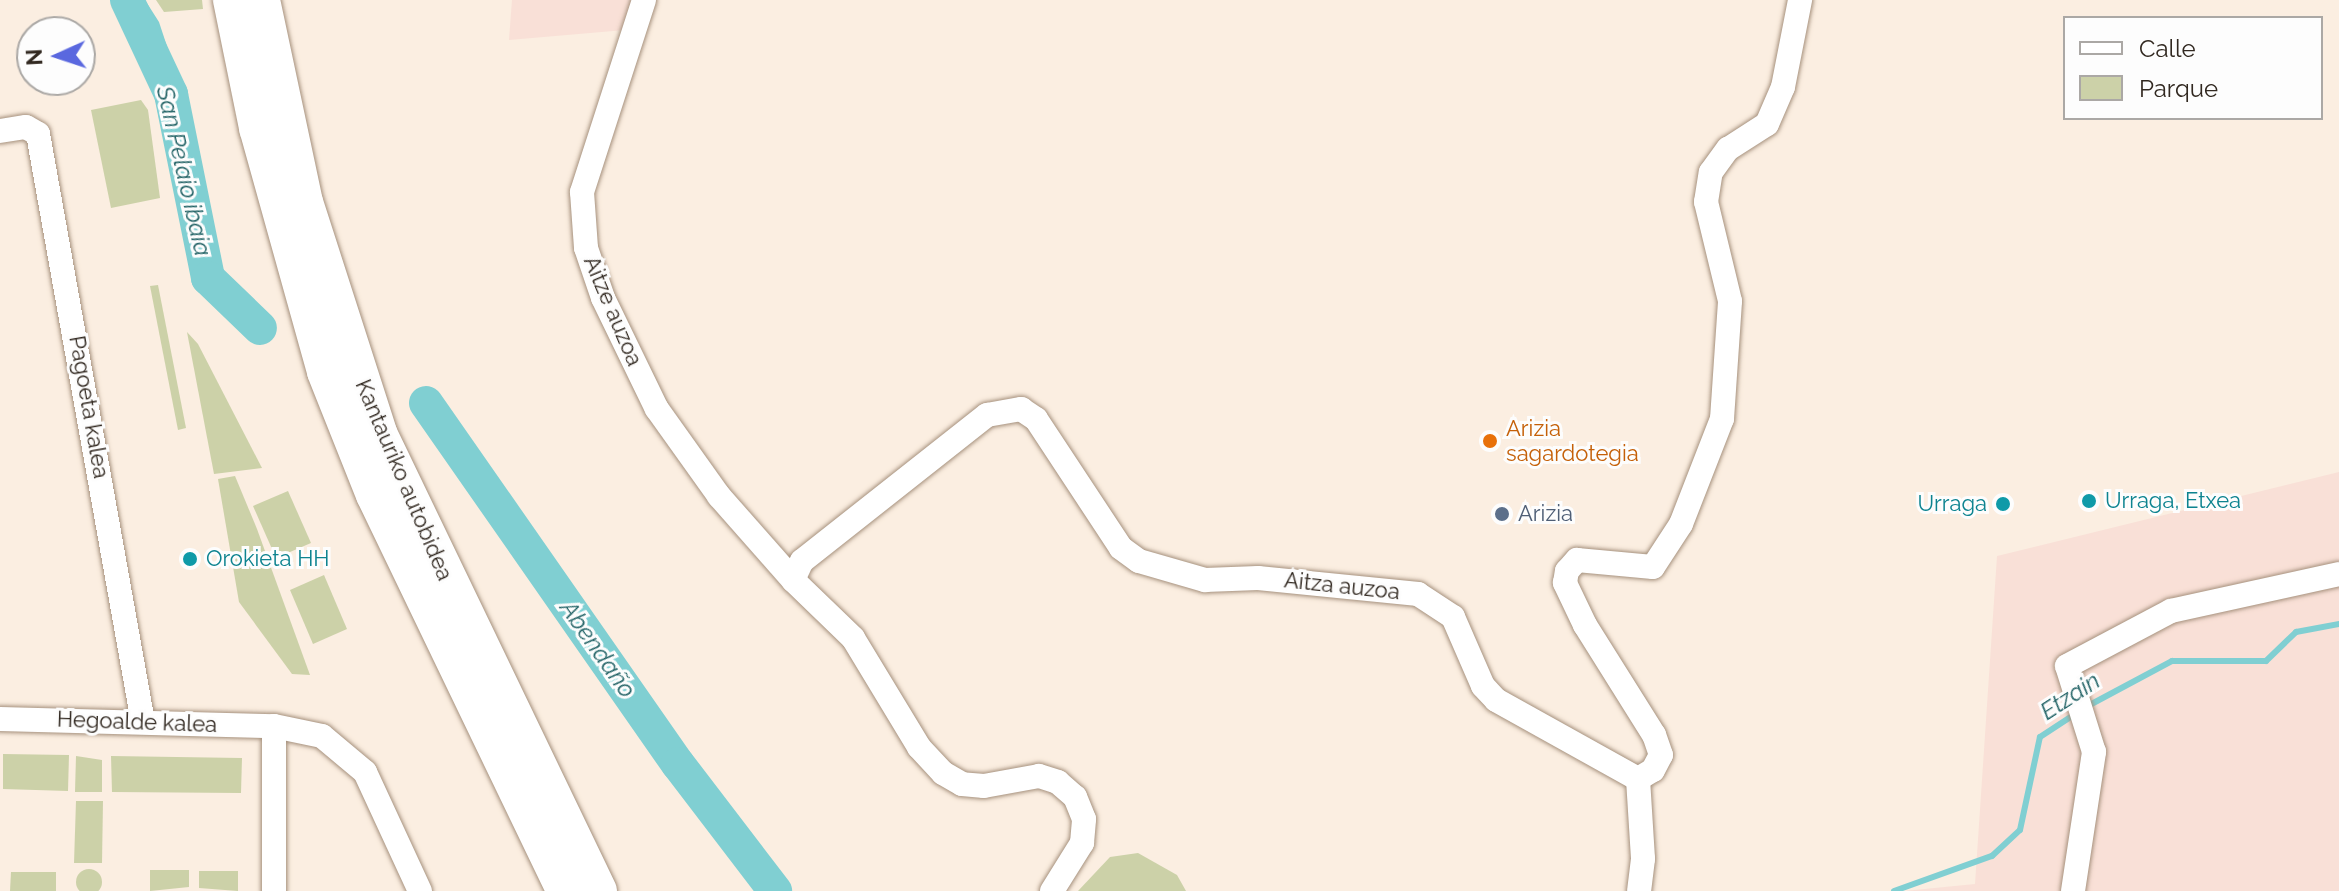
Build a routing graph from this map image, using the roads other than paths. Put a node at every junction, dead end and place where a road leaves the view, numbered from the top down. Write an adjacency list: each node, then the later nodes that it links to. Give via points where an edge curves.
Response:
1 (231, 0): 14 (highway, Kantauriko autobidea, via 257,128 325,372 374,495)
2 (262, 0): 15 (highway, Kantauriko autobidea, via 305,202 379,433)
3 (644, 0): 7 (street, Aitze auzoa, via 582,192 586,248 603,298 657,409 719,496)
4 (1800, 0): 11 (street, via 1783,87 1767,124 1728,149 1711,172 1706,202 1730,301 1722,419 1681,524 1653,567 1577,560 1567,571 1565,583 1585,625 1654,735 1661,755 1653,770)
5 (0, 131): 9 (street, Pagoeta kalea, via 26,127 38,134)
6 (2339, 574): 18 (street, via 2171,611 2067,666 2094,752)
7 (793, 580): 11 (street, Aitza auzoa, via 802,561 853,516 987,415 1021,409 1036,419 1121,548 1139,561 1205,580 1258,578 1418,594 1453,617 1483,686 1496,700); 16 (street, via 853,638 919,747 943,773 962,784 984,786 1039,776 1058,782 1075,797 1084,819 1082,843)
8 (0, 719): 9 (street, Hegoalde kalea)
9 (143, 722): 10 (street, Hegoalde kalea)
10 (274, 726): 12 (street); 13 (street, Hegoalde kalea, via 322,736 365,772)
11 (1638, 779): 17 (street, via 1643,859)
12 (274, 891)
13 (420, 891)
14 (565, 891)
15 (599, 891)
16 (1052, 891)
17 (1639, 891)
18 (2073, 891)

